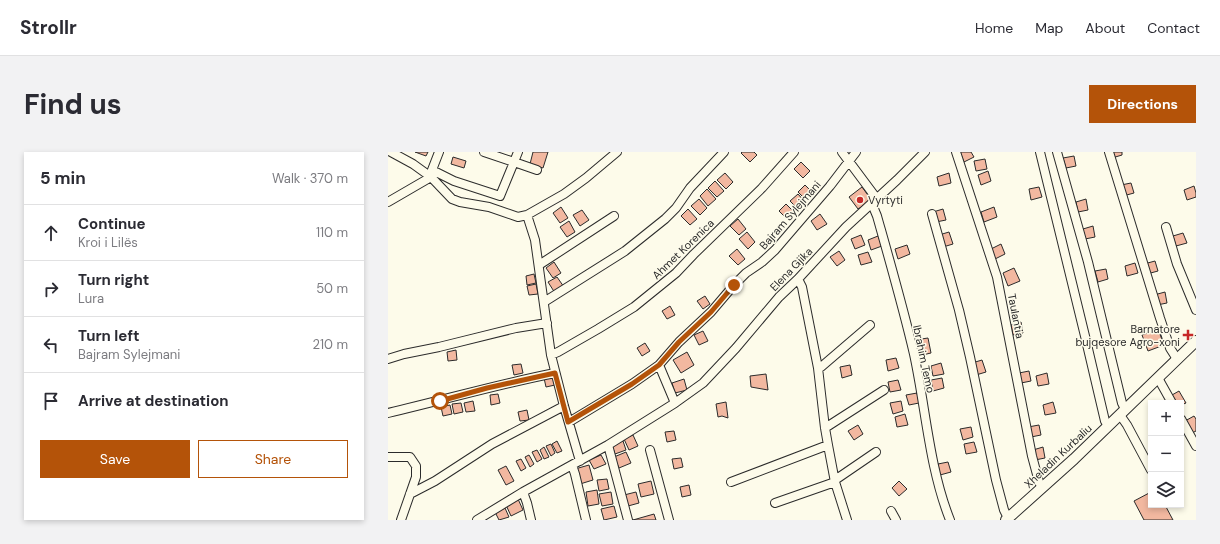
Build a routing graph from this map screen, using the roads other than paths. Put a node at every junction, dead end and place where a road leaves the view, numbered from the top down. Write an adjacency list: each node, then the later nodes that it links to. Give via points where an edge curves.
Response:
1 (391, 152): 18 (street)
2 (439, 152): 18 (street)
3 (484, 152): 16 (street)
4 (518, 152): 16 (street)
5 (617, 152): 22 (street, via 564,194)
6 (724, 152): 27 (street, via 690,188 665,220 625,251)
7 (794, 152): 32 (street, Ahmet Korenica, via 762,188 676,273 634,306)
8 (842, 152): 15 (street, Ibrahim Temo)
9 (856, 152): 15 (street, Bajram Sylejmani)
10 (925, 152): 20 (street, Elena Gjika)
11 (956, 152): 60 (street, Taulantia, via 997,277 1032,456)
12 (1040, 152): 47 (street)
13 (1057, 152): 44 (street, via 1088,262)
14 (1110, 152): 34 (street, via 1160,318 1170,348)
15 (849, 161): 20 (street, Ibrahim Temo); 35 (street, Bajram Sylejmani, via 775,250 746,273)
16 (514, 162): 17 (street); 18 (street, via 500,196)
17 (537, 170)
18 (431, 174): 19 (street); 22 (street, via 452,199 518,217)
19 (388, 202)
20 (874, 202): 26 (street, Elena Gjika, via 846,227); 74 (street, Ibrahim Temo, via 914,354 942,499)
21 (932, 214): 65 (street, via 959,310 996,480 1004,510)
22 (528, 215): 25 (street)
23 (614, 216): 25 (street)
24 (1166, 227): 28 (street)
25 (539, 265): 27 (street)
26 (798, 279): 36 (street, via 802,286); 41 (street, Elena Gjika, via 703,383)
27 (544, 302): 29 (street)
28 (1196, 310)
29 (547, 323): 32 (street); 33 (street)
30 (870, 325): 36 (street)
31 (1196, 341): 34 (main road, Xheladin Kurbaliu)
32 (551, 355): 37 (street)
33 (388, 359)
34 (1178, 359): 38 (main road, Xheladin Kurbaliu)
35 (659, 365): 41 (street); 45 (street, Bajram Sylejmani)
36 (818, 368): 48 (street)
37 (555, 373): 42 (street); 43 (street)
38 (1158, 378): 40 (street); 44 (main road, Xheladin Kurbaliu)
39 (884, 390): 48 (street)
40 (1170, 400)
41 (675, 403): 49 (street, Elena Gjika)
42 (564, 406): 45 (street); 62 (street, via 492,444)
43 (388, 412)
44 (1122, 412): 47 (main road, Xheladin Kurbaliu); 56 (street)
45 (568, 422): 55 (street)
46 (1184, 424): 51 (street)
47 (1108, 426): 60 (main road, Xheladin Kurbaliu)
48 (825, 428): 50 (street)
49 (608, 445): 55 (street, Elena Gjika); 70 (street)
50 (828, 445): 58 (street); 59 (street)
51 (1196, 446)
52 (650, 450): 71 (street)
53 (876, 452): 58 (street)
54 (388, 457): 62 (street, via 410,457 416,466 416,478)
55 (580, 461): 57 (street, Elena Gjika)
56 (1148, 464)
57 (572, 465): 61 (street, Elena Gjika); 69 (street)
58 (835, 481): 63 (street); 72 (street)
59 (731, 482)
60 (1042, 488): 65 (main road, Xheladin Kurbaliu)
61 (523, 492): 67 (street, Elena Gjika); 68 (street)
62 (410, 494): 66 (street)
63 (775, 503)
64 (891, 511): 73 (street)
65 (1011, 518)
66 (401, 520)
67 (477, 520)
68 (531, 520)
69 (586, 520)
70 (628, 520)
71 (669, 520)
72 (847, 520)
73 (896, 520)
74 (950, 520)

